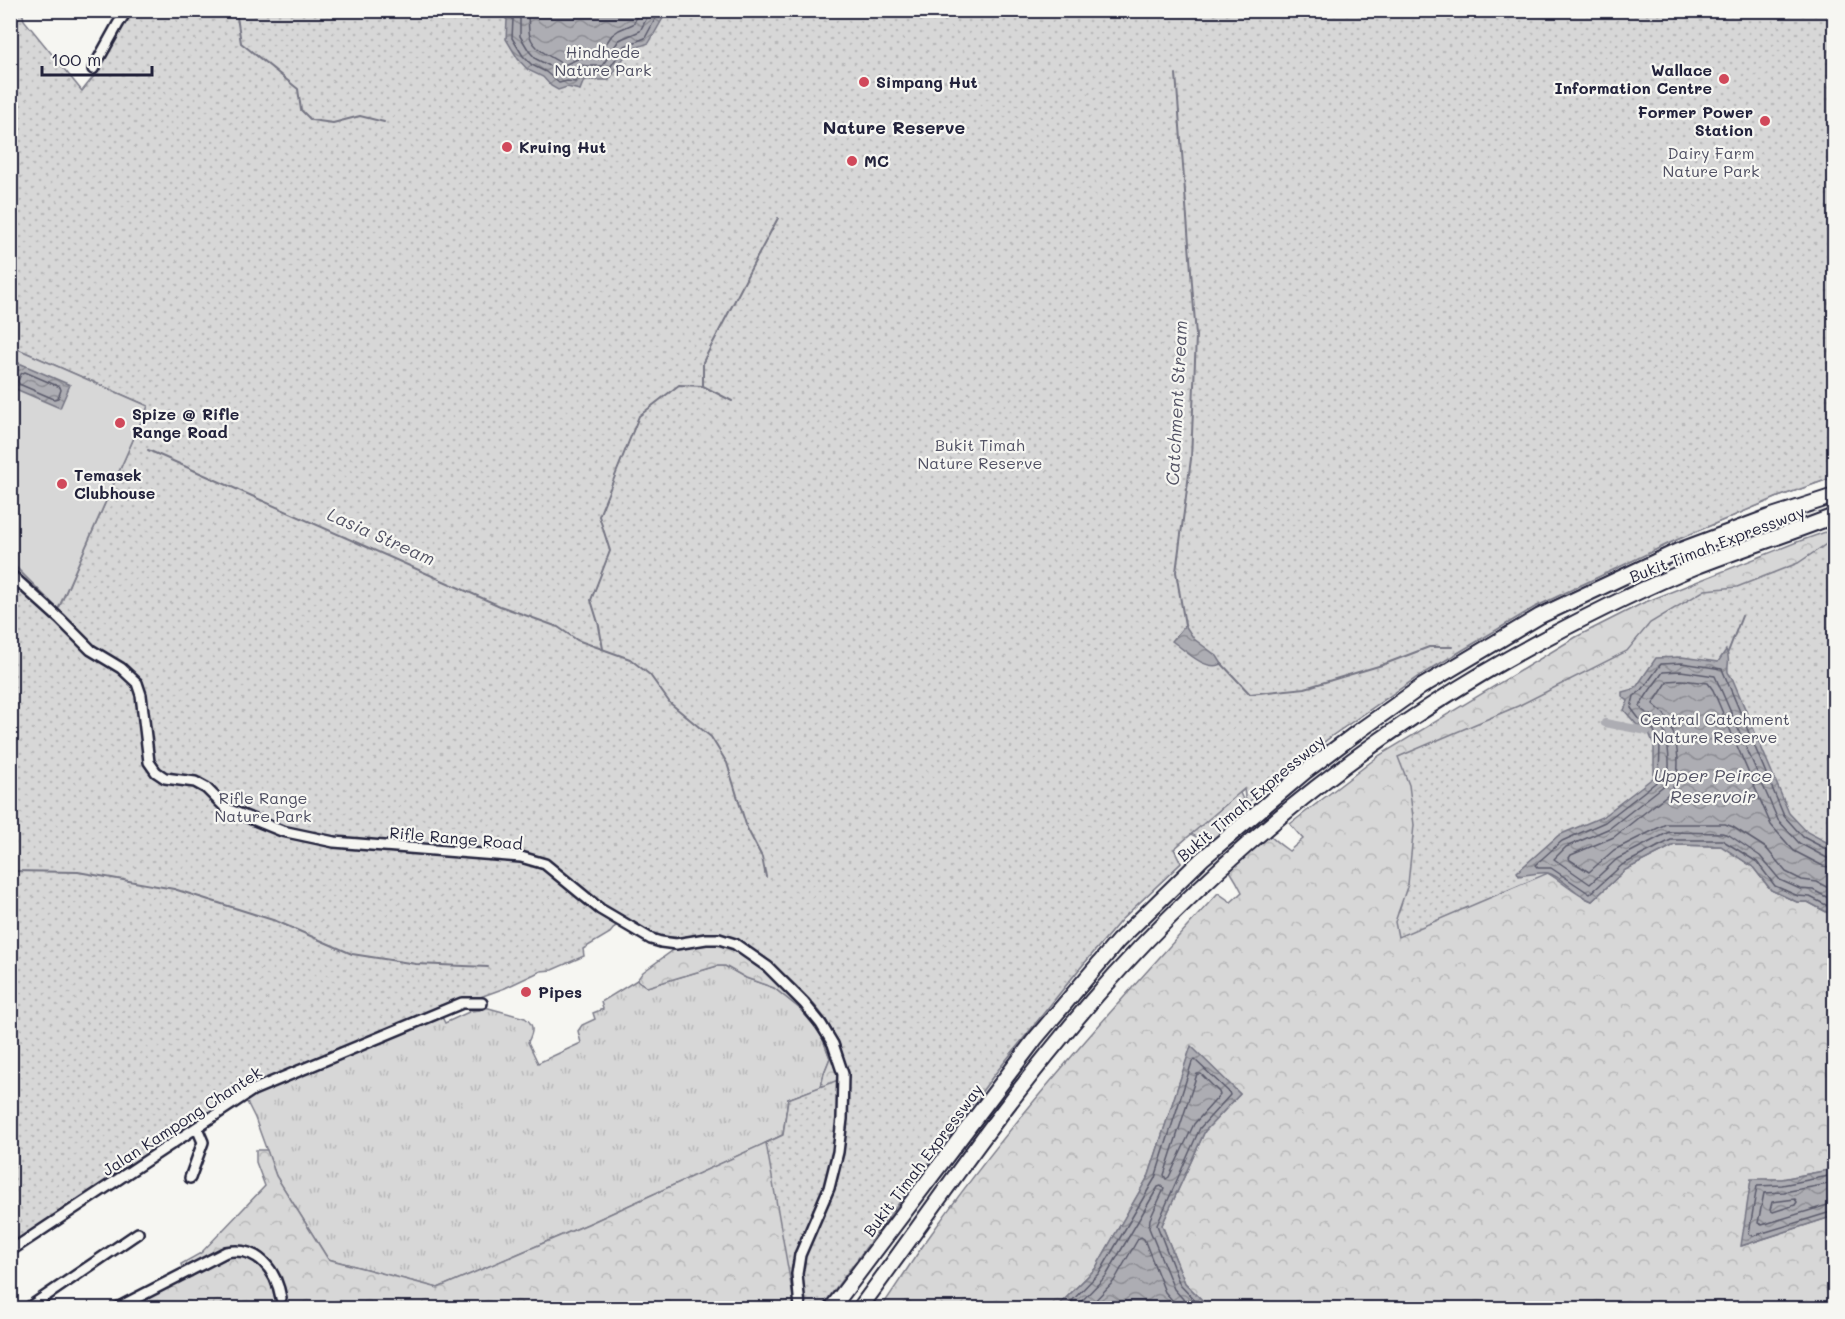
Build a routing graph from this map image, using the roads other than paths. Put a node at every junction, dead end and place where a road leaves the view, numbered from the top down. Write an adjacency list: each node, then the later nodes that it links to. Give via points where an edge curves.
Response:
1 (122, 10): 3 (street)
2 (127, 10): 3 (street)
3 (118, 24): 4 (street)
4 (93, 69)
5 (1834, 496): 17 (highway, Bukit Timah Expressway, via 1678,551 1540,616 1421,687 1306,771 1189,871 1118,941 1035,1039)
6 (1834, 518): 18 (highway, Bukit Timah Expressway, via 1694,568 1543,639 1432,704 1315,788 1210,879 1145,942 1087,1007 997,1120)
7 (10, 574): 16 (street, Rifle Range Road, via 91,650 137,682 149,762 165,778 195,782 227,809 282,831 334,842 521,857 545,864 600,909 651,939 676,944 719,939 735,944 768,967 821,1024 843,1074 838,1152 828,1188 800,1255)
8 (482, 1003): 9 (street, Jalan Kampong Chantek, via 462,1003 267,1083)
9 (197, 1128): 10 (street, via 203,1142); 12 (street, Jalan Kampong Chantek)
10 (190, 1178)
11 (138, 1233): 14 (street)
12 (10, 1251)
13 (281, 1298): 15 (street, via 271,1270 239,1249)
14 (28, 1308)
15 (117, 1308)
16 (800, 1308)
17 (832, 1308)
18 (860, 1308)

